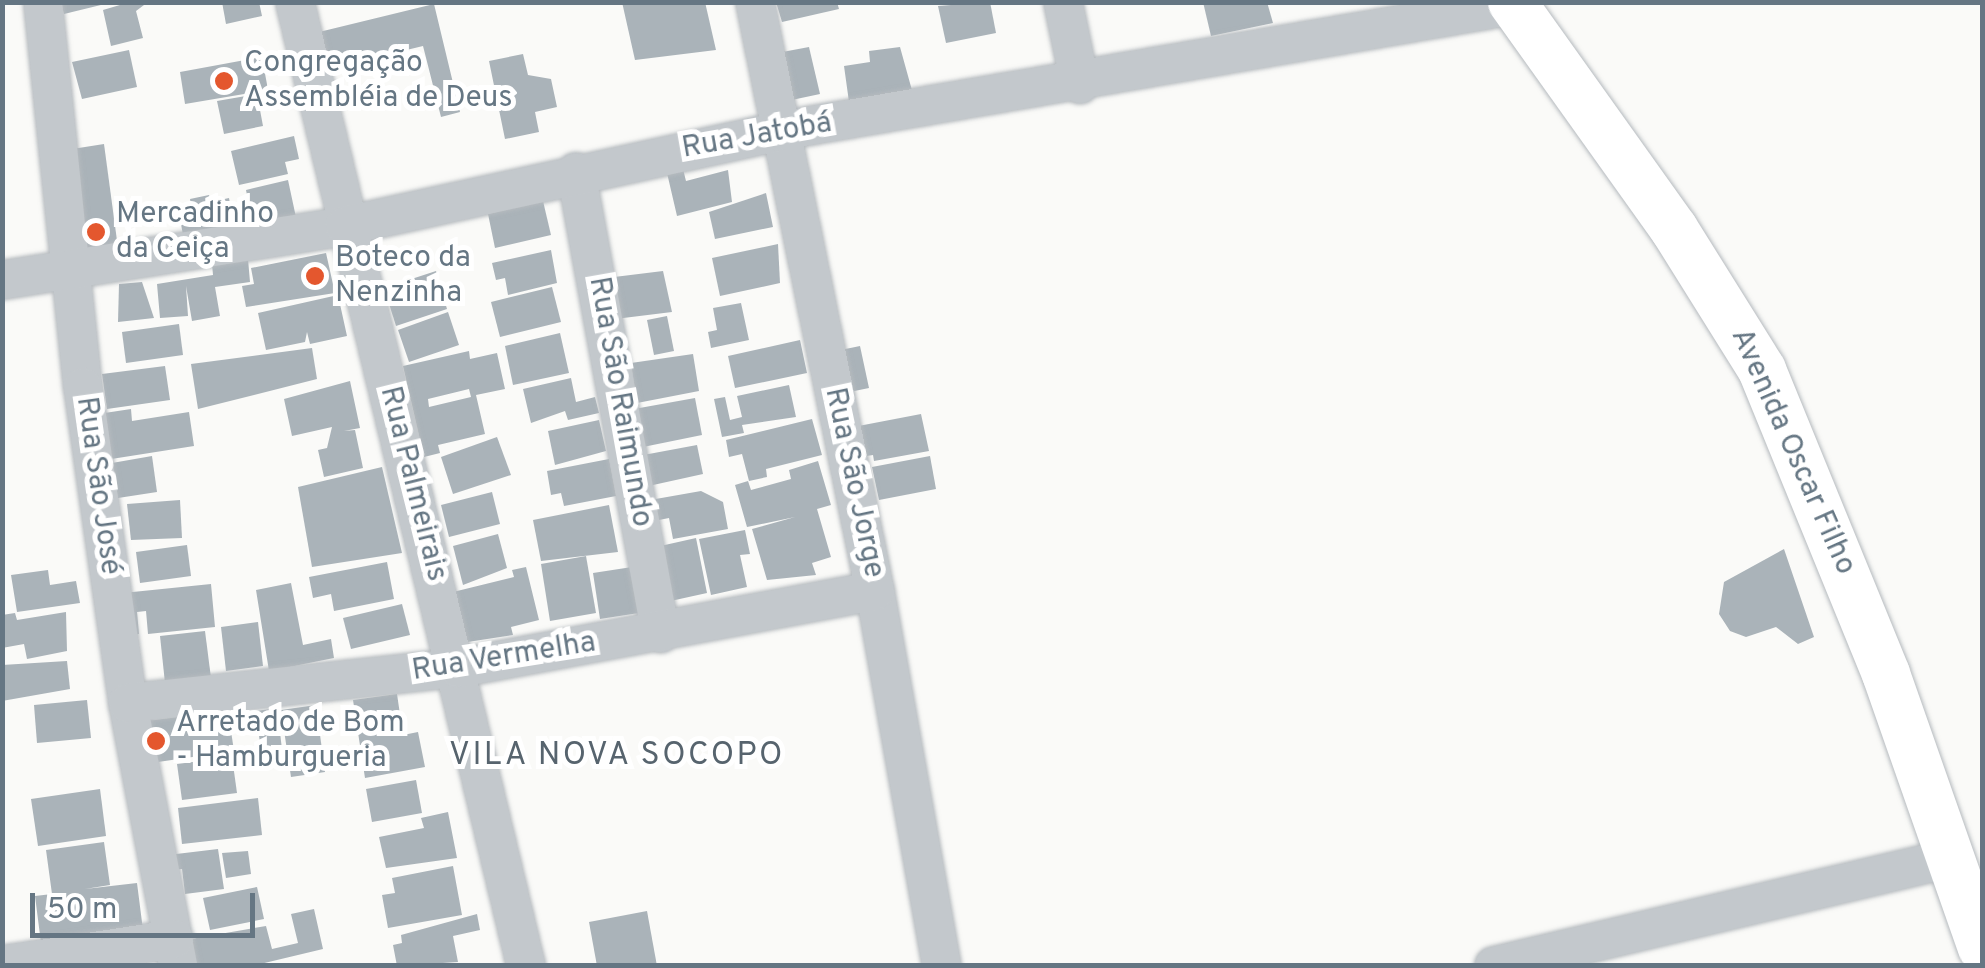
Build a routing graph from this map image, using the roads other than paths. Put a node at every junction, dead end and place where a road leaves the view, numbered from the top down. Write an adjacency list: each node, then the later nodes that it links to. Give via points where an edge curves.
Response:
1 (43, 2): 10 (street, Rua São José)
2 (295, 2): 9 (street, Rua Palmeirais)
3 (756, 2): 7 (street, Rua São Jorge)
4 (1064, 2): 6 (street)
5 (1514, 4): 6 (street, Rua Jatobá); 16 (main road, Avenida Oscar Filho, via 1674,229 1762,370 1835,539)
6 (1080, 84): 7 (street, Rua Jatobá)
7 (778, 131): 8 (street, Rua Jatobá); 12 (street, Rua São Jorge)
8 (576, 172): 9 (street, Rua Jatobá); 13 (street, Rua São Raimundo)
9 (345, 226): 10 (street, Rua Jatobá); 14 (street, Rua Palmeirais)
10 (73, 268): 11 (street, Rua Jatobá); 15 (street, Rua São José)
11 (2, 280)
12 (876, 591): 13 (street, Rua Vermelha); 21 (street, Rua São Jorge)
13 (661, 633): 14 (street, Rua Vermelha)
14 (458, 668): 15 (street, Rua Vermelha); 20 (street, Rua Palmeirais)
15 (128, 703): 18 (street, Rua São José)
16 (1952, 858): 17 (main road, Avenida Oscar Filho); 22 (street)
17 (1982, 948)
18 (176, 952): 19 (street)
19 (2, 965)
20 (526, 966)
21 (942, 966)
22 (1494, 966)

